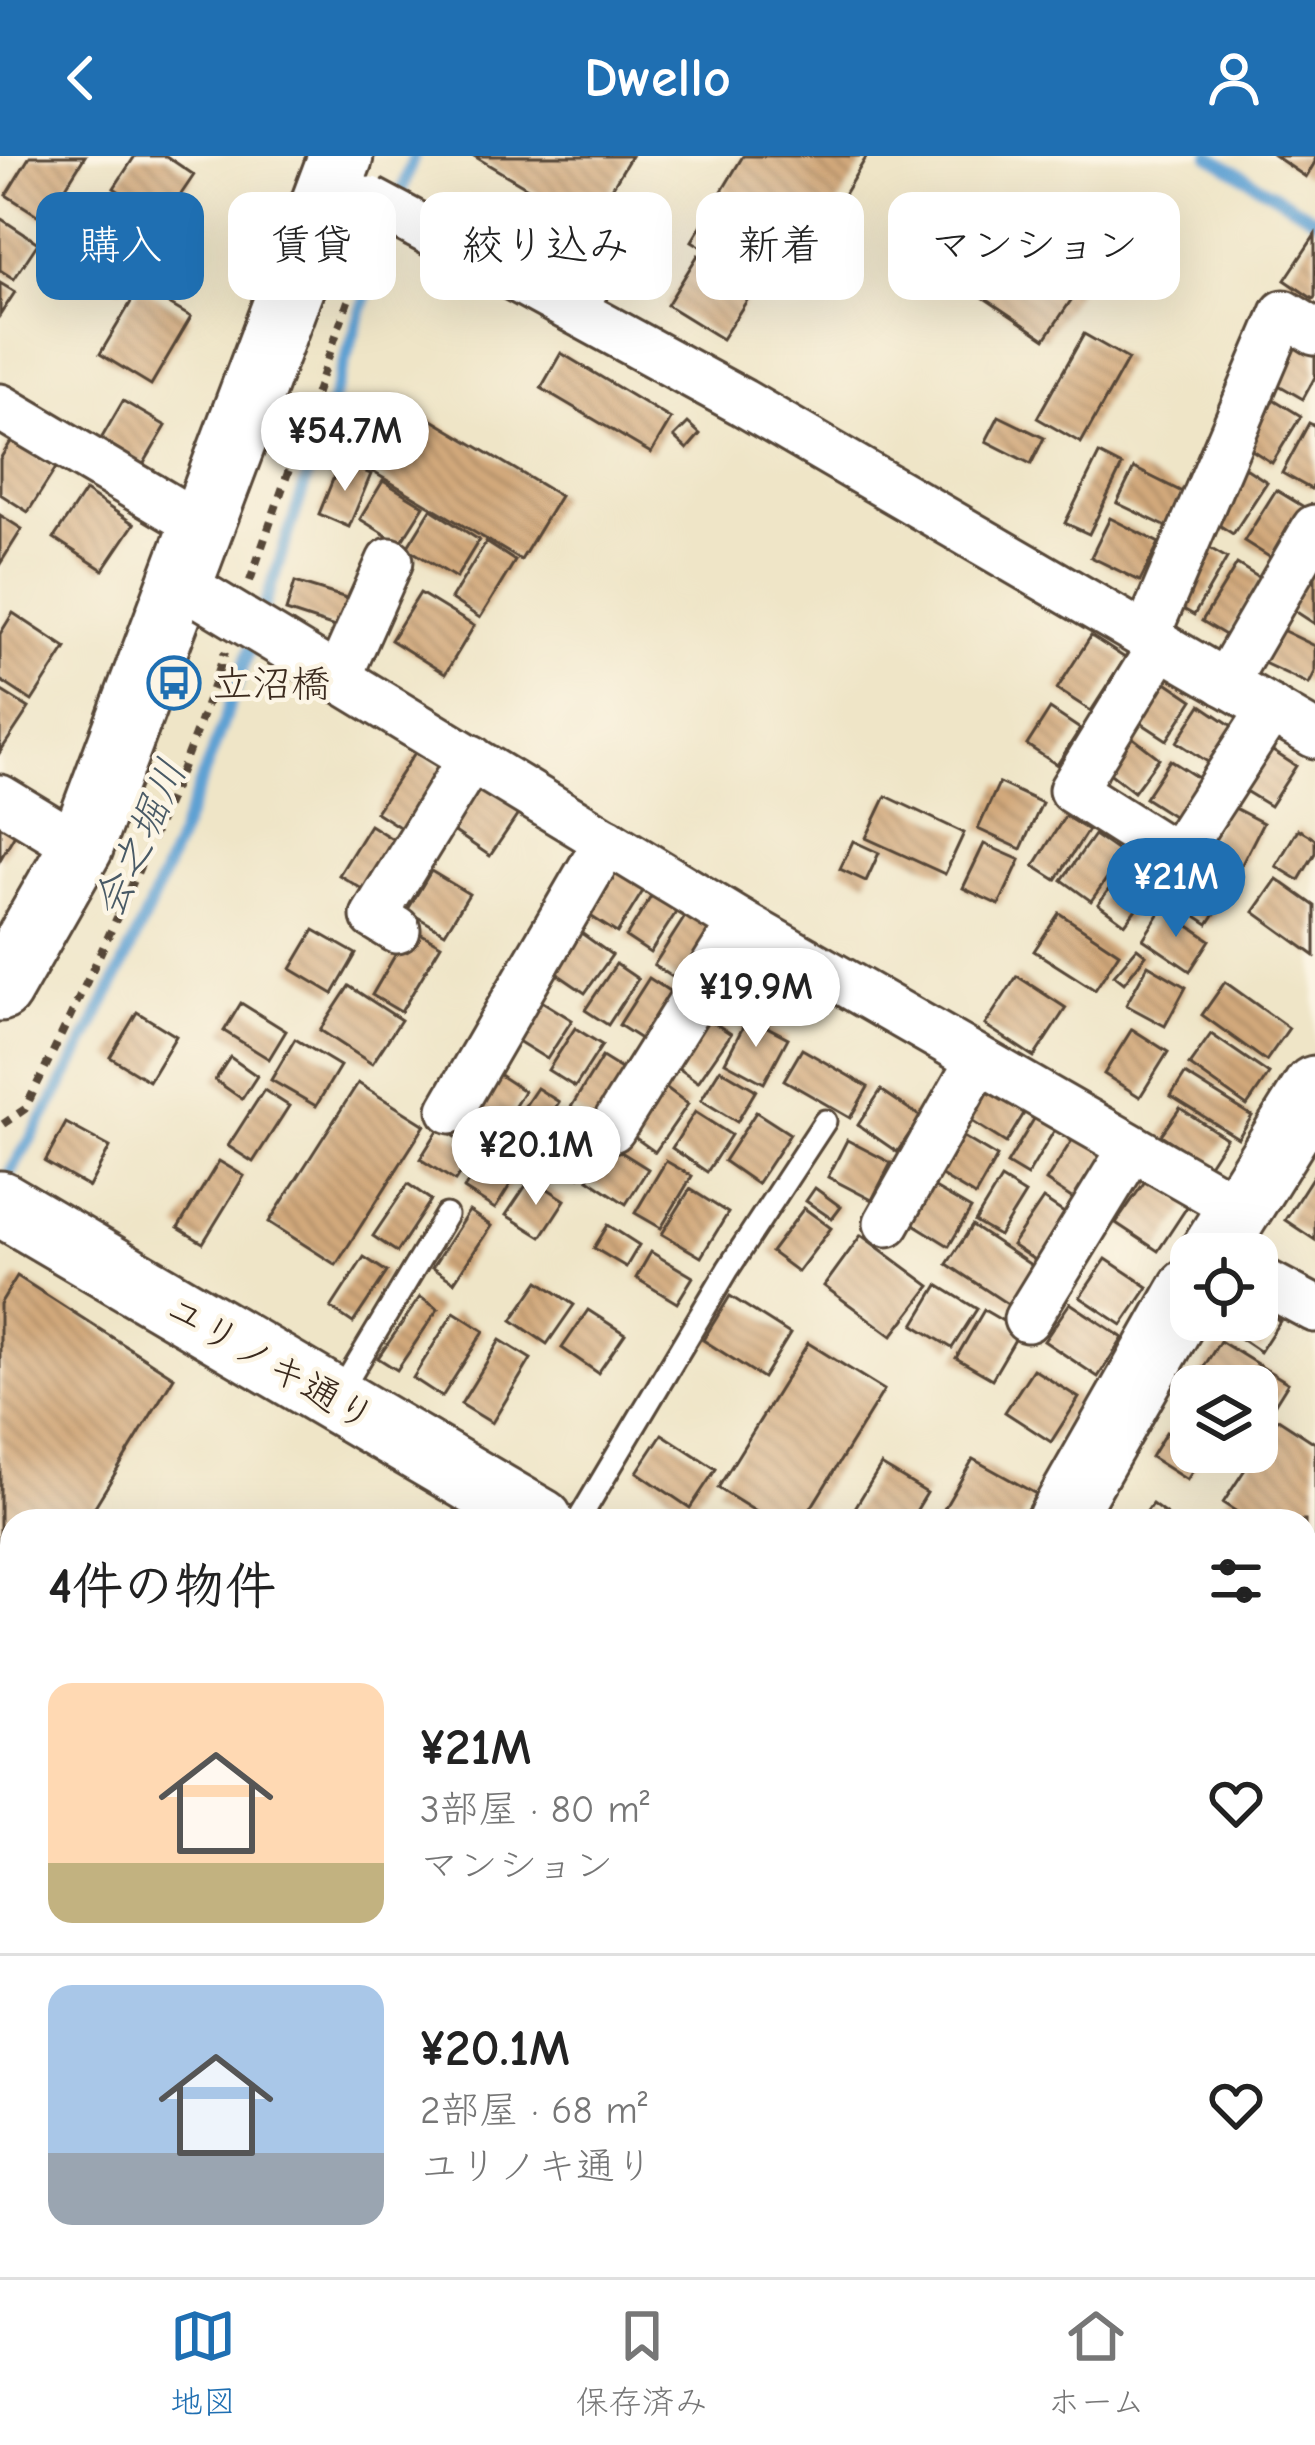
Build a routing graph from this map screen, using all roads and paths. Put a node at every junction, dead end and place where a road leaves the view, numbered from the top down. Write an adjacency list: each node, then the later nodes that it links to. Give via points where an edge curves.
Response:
1 (334, 173): 4 (street, bridge); 9 (street)
2 (344, 300): 9 (path)
3 (572, 300): 4 (lane)
4 (561, 310): 10 (street)
5 (1315, 332): 10 (street, via 1284,313)
6 (0, 407): 9 (street)
7 (1315, 528): 12 (street)
8 (390, 561): 11 (street)
9 (212, 588): 11 (street, bridge); 18 (street); 26 (path, via 172,791 26,1109)
10 (1153, 641): 12 (street); 13 (street, via 1072,790 1175,856)
11 (338, 678): 15 (street)
12 (1226, 683): 13 (street)
13 (1271, 710): 14 (street)
14 (1315, 735)
15 (471, 758): 17 (street); 20 (street, via 374,916)
16 (0, 798): 18 (street)
17 (607, 841): 19 (street); 24 (street)
18 (81, 847): 21 (street)
19 (741, 923): 22 (street); 27 (street)
20 (397, 930)
21 (0, 989)
22 (979, 1060): 28 (street); 31 (street)
23 (1315, 1088): 33 (street)
24 (451, 1111)
25 (825, 1121): 40 (lane)
26 (1, 1125)
27 (612, 1129)
28 (1132, 1148): 32 (street); 36 (street)
29 (8, 1208): 38 (street, ユリノキ通り)
30 (446, 1215): 38 (lane)
31 (887, 1223)
32 (1202, 1233)
33 (1234, 1233)
34 (1278, 1288): 35 (street)
35 (1315, 1309)
36 (1027, 1319)
37 (1170, 1339): 41 (street)
38 (335, 1400): 39 (street, ユリノキ通り)
39 (521, 1509)
40 (585, 1509)
41 (1066, 1509)

